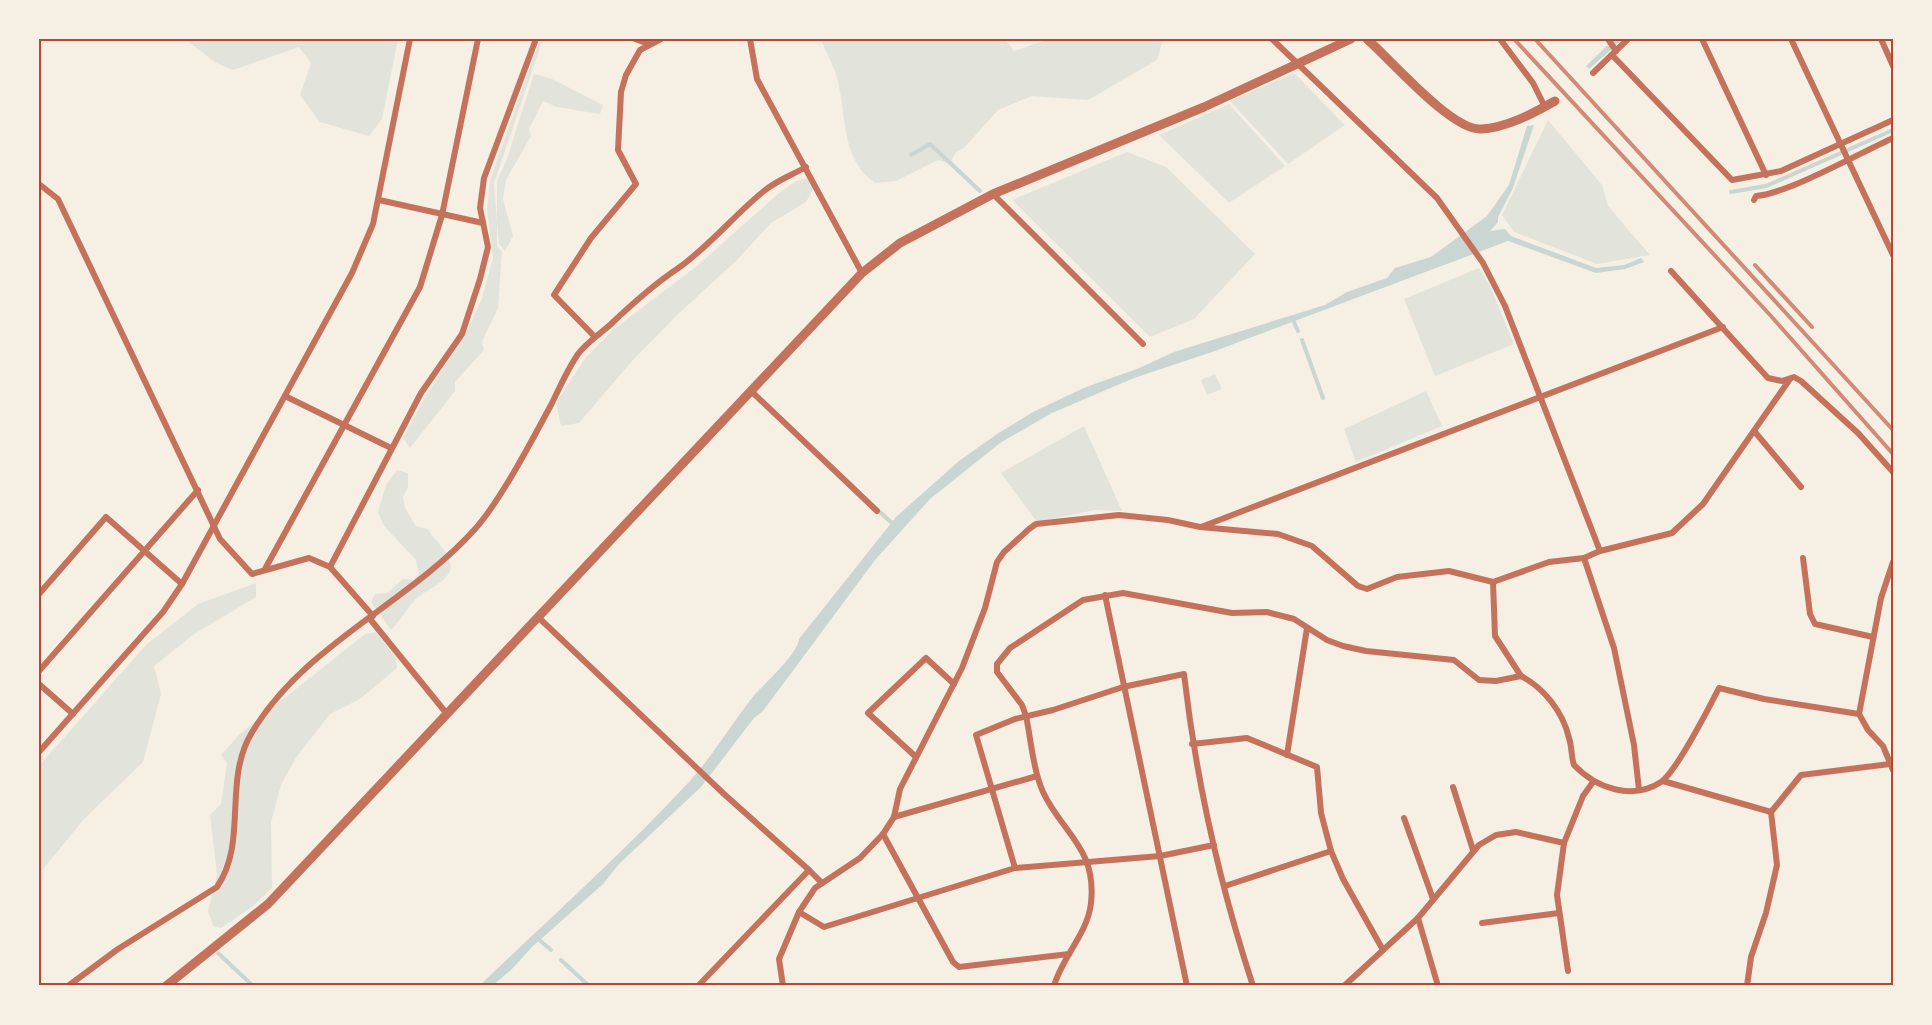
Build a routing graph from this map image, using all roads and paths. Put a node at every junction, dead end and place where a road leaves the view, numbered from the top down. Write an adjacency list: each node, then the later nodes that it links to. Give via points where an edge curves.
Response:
1 (410, 39): 31 (street)
2 (478, 39): 33 (street)
3 (536, 39): 34 (street, via 484,178 480,208)
4 (635, 39): 16 (street)
5 (661, 39): 16 (street)
6 (750, 39): 27 (street, via 757,79)
7 (1272, 39): 18 (street)
8 (1351, 39): 18 (street)
9 (1367, 39): 22 (street, via 1449,117 1469,128 1482,129)
10 (1500, 39): 22 (street, via 1533,83)
11 (1608, 39): 17 (street)
12 (1628, 39): 17 (street)
13 (1702, 39): 28 (street)
14 (1791, 39): 25 (street)
15 (1881, 39): 19 (street)
16 (649, 44): 39 (street, via 640,50 626,75 618,121 618,150 636,184 591,238 554,295)
17 (1615, 52): 20 (street); 28 (street, via 1732,180)
18 (1298, 64): 30 (street); 44 (street, via 1437,198 1455,222 1496,285)
19 (1893, 66)
20 (1593, 73)
21 (1555, 101): 22 (street)
22 (1545, 107)
23 (1893, 120): 25 (street)
24 (1893, 138): 26 (street)
25 (1842, 143): 26 (street); 28 (street, via 1808,161)
26 (1849, 158): 32 (street); 35 (street)
27 (806, 167): 37 (street); 39 (street, via 766,189)
28 (1766, 175)
29 (39, 184): 50 (street, via 58,199)
30 (993, 194): 37 (street, via 900,243); 40 (street)
31 (379, 200): 33 (street); 43 (street, via 367,243)
32 (1754, 200)
33 (442, 214): 34 (street); 45 (street, via 420,287)
34 (483, 223): 47 (street, via 488,247 462,334 421,393)
35 (1893, 255)
36 (1671, 271): 38 (street)
37 (862, 273): 42 (street)
38 (1723, 327): 41 (street, via 1768,378); 44 (street)
39 (595, 337): 66 (street, via 562,379 477,527)
40 (1143, 344)
41 (1790, 379): 46 (street); 48 (street, via 1802,381 1821,398)
42 (751, 391): 51 (street); 65 (street)
43 (285, 396): 45 (street); 52 (street)
44 (1540, 396): 53 (street); 55 (street)
45 (344, 425): 47 (street); 60 (street)
46 (1755, 432): 49 (street); 55 (street, via 1703,504 1681,527 1660,537)
47 (391, 448): 59 (street)
48 (1893, 472)
49 (1801, 487)
50 (198, 490): 52 (street); 54 (street)
51 (877, 511)
52 (216, 526): 60 (street, via 220,539 248,573); 62 (street)
53 (1200, 527): 61 (street, via 1295,539 1312,546 1358,586 1367,589 1397,578 1449,571); 72 (street, via 1119,515 1036,524 997,562 985,608)
54 (145, 550): 62 (street); 63 (street, via 106,517); 69 (street)
55 (1600, 551): 56 (street)
56 (1584, 558): 61 (street, via 1549,562); 88 (street, via 1614,648)
57 (1803, 558): 68 (street, via 1810,614 1815,624)
58 (1893, 561): 68 (street)
59 (330, 567): 60 (street, via 309,558); 66 (street)
60 (265, 569)
61 (1493, 582): 70 (street, via 1494,636)
62 (182, 584): 74 (street, via 163,612)
63 (39, 594)
64 (1105, 595): 67 (street, via 1153,597 1232,613 1267,612 1294,619); 73 (street); 77 (street, via 1083,600 1010,648 997,664 997,672)
65 (538, 617): 75 (street); 100 (street)
66 (372, 618): 75 (street); 113 (street, via 297,676 252,732 236,784 232,855 217,887 118,949)
67 (1307, 628): 70 (street, via 1327,640 1366,651 1454,660 1479,680); 80 (street)
68 (1873, 637): 76 (street)
69 (39, 671)
70 (1521, 676): 85 (street, via 1541,689 1555,708 1569,738 1574,765)
71 (39, 684): 74 (street)
72 (954, 684): 81 (street); 81 (street, via 926,658 868,713)
73 (1123, 687): 77 (street); 78 (street, via 1184,674); 97 (street)
74 (73, 714): 79 (street)
75 (447, 714): 114 (street, via 268,904)
76 (1859, 714): 82 (street, via 1883,746); 84 (street, via 1719,688)
77 (1026, 716): 83 (street); 87 (street, via 976,735)
78 (1192, 744): 80 (street, via 1247,738); 94 (street)
79 (39, 752)
80 (1287, 755): 96 (street, via 1317,767 1321,813)
81 (915, 756): 90 (street, via 900,789)
82 (1891, 767): 89 (street, via 1801,775)
83 (1037, 776): 87 (street); 98 (street, via 1051,807 1078,842)
84 (1663, 781): 88 (street); 89 (street)
85 (1593, 782): 88 (street, via 1628,792); 93 (street)
86 (1454, 787): 95 (street)
87 (993, 790): 90 (street); 99 (street)
88 (1639, 790)
89 (1771, 812): 121 (street, via 1777,865 1751,957)
90 (894, 817): 92 (street)
91 (1404, 818): 104 (street)
92 (883, 834): 101 (street, via 853,864); 103 (street)
93 (1563, 843): 95 (street, via 1516,832 1496,835); 106 (street, via 1557,895)
94 (1214, 845): 97 (street); 102 (street)
95 (1473, 850): 104 (street)
96 (1331, 851): 102 (street); 109 (street)
97 (1160, 856): 98 (street); 117 (street)
98 (1087, 862): 99 (street); 110 (street, via 1092,901 1089,917)
99 (1015, 868): 103 (street)
100 (808, 870): 101 (street); 112 (street)
101 (822, 883): 105 (street)
102 (1225, 886): 118 (street)
103 (918, 898): 105 (street, via 824,927); 110 (street, via 959,968)
104 (1432, 899): 107 (street)
105 (800, 912): 115 (street, via 779,959)
106 (1559, 913): 108 (street); 111 (street)
107 (1418, 918): 109 (street); 120 (street)
108 (1482, 923)
109 (1383, 950): 119 (street)
110 (1069, 954): 116 (street)
111 (1568, 970)
112 (700, 985)
113 (68, 986)
114 (166, 986)
115 (783, 986)
116 (1054, 986)
117 (1187, 986)
118 (1253, 986)
119 (1344, 986)
120 (1438, 986)
121 (1747, 986)

